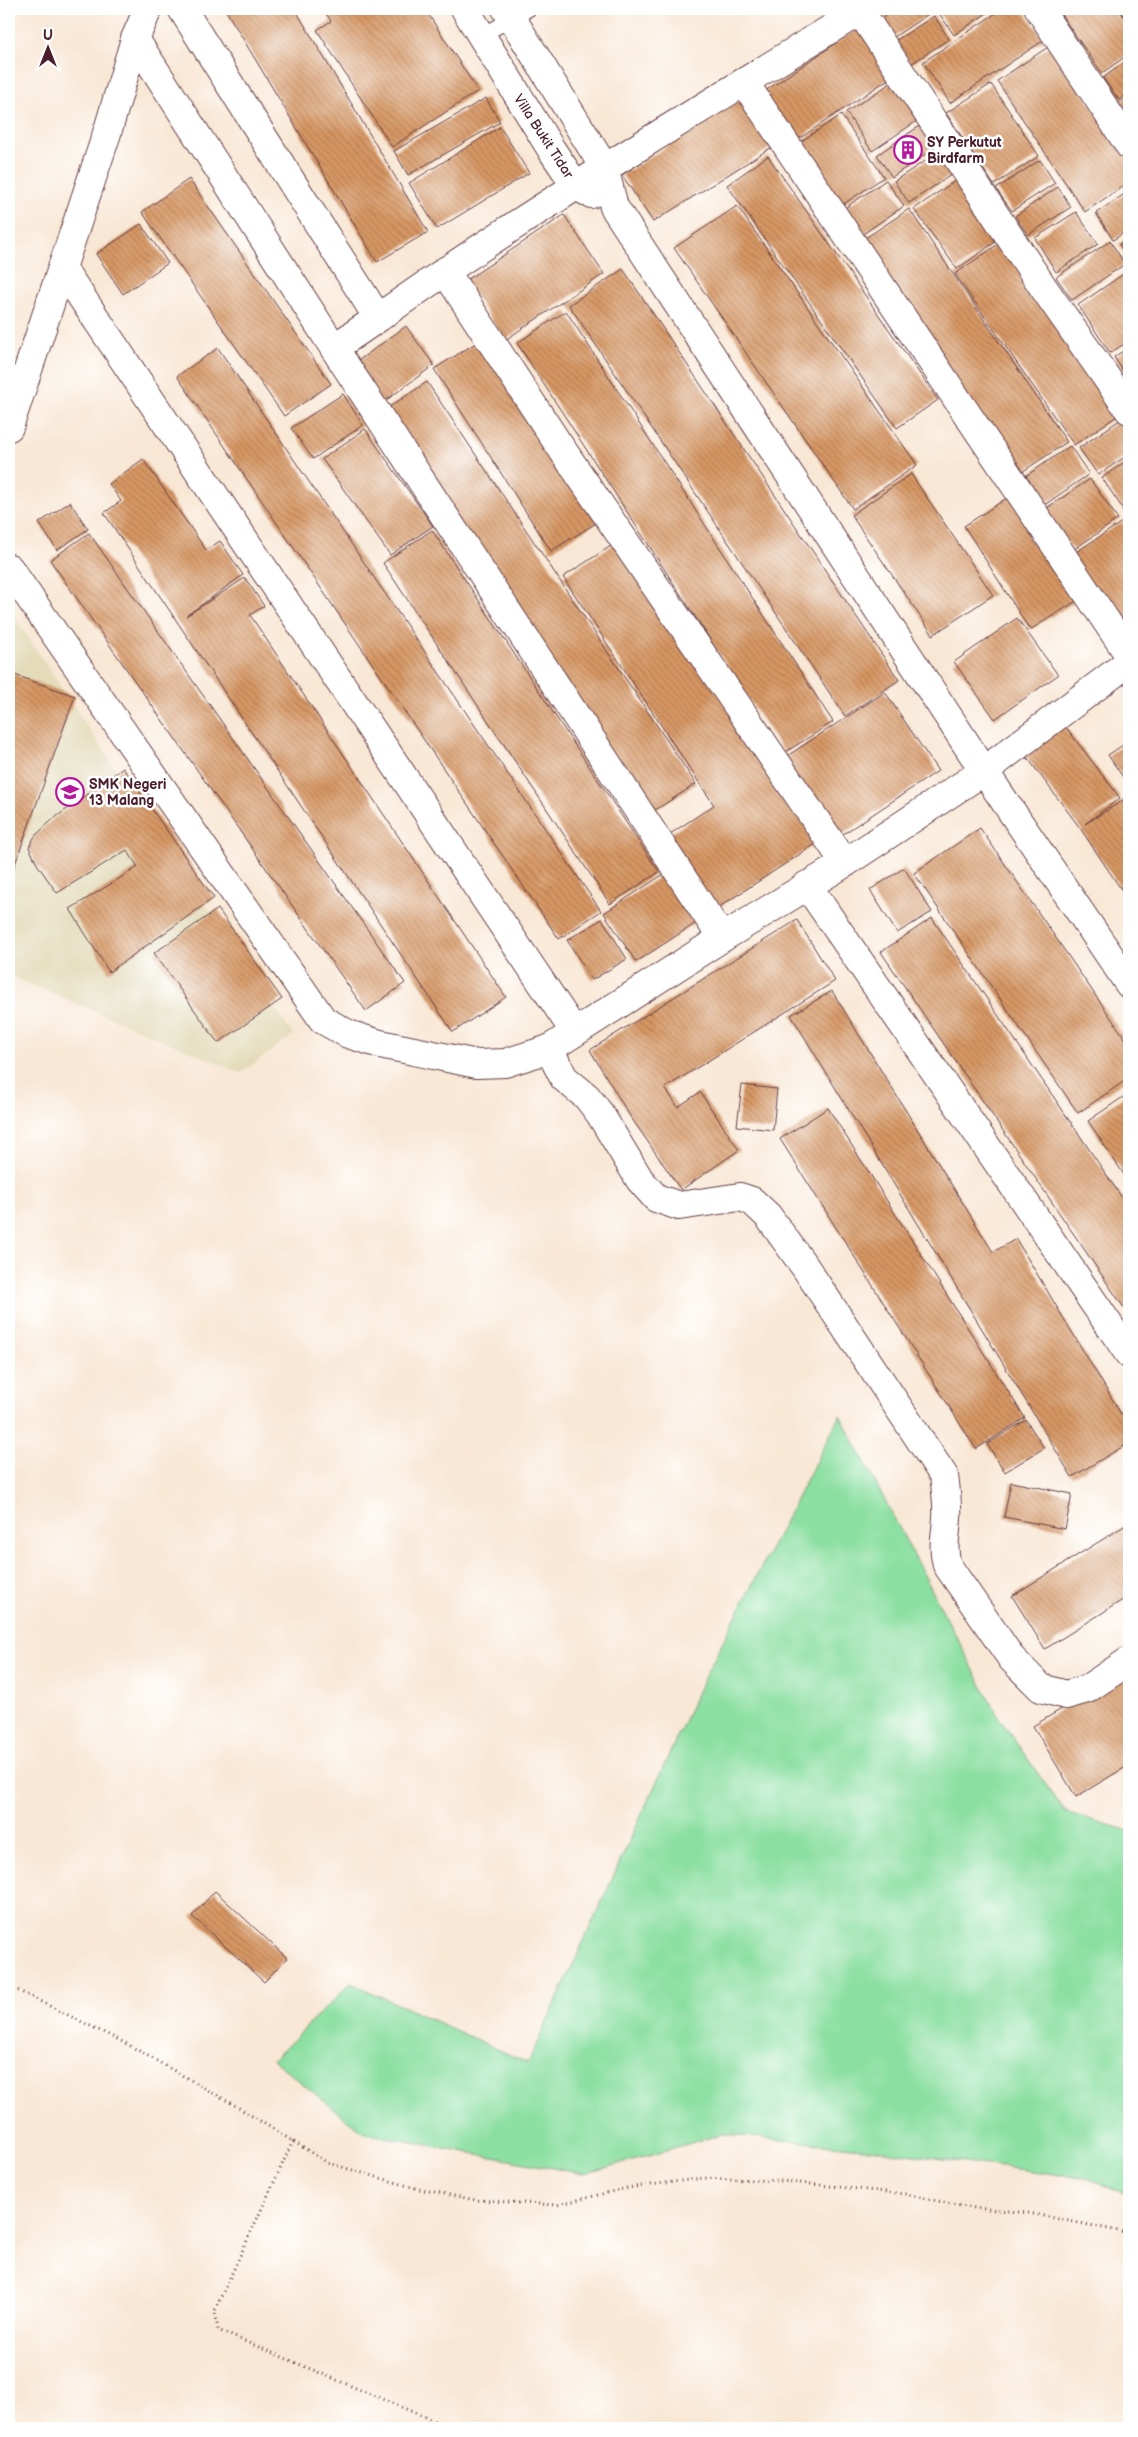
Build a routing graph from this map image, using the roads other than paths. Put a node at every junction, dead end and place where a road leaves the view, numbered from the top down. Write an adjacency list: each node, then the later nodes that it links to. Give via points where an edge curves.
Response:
1 (148, 9): 8 (street)
2 (182, 9): 16 (street)
3 (465, 9): 7 (street, Villa Bukit Tidar)
4 (1040, 9): 10 (street)
5 (859, 10): 9 (street); 18 (street)
6 (515, 12): 7 (lane); 11 (street)
7 (481, 36): 12 (street, Villa Bukit Tidar)
8 (135, 39): 14 (street); 17 (street)
9 (744, 82): 11 (street); 21 (street)
10 (1129, 145)
11 (604, 167): 12 (street); 13 (street)
12 (576, 186): 13 (street, Villa Bukit Tidar); 15 (street)
13 (614, 207): 23 (street)
14 (62, 268): 19 (street); 28 (street)
15 (444, 271): 16 (street); 24 (street)
16 (378, 318): 17 (street)
17 (334, 348): 26 (street)
18 (1129, 410)
19 (9, 427)
20 (9, 568): 29 (street, via 324,1020 348,1034 380,1044 477,1064 505,1063)
21 (1129, 655)
22 (1129, 662): 23 (street)
23 (984, 771): 24 (street); 27 (street)
24 (845, 863): 25 (street)
25 (807, 886): 26 (street); 30 (street)
26 (722, 938): 28 (street)
27 (1129, 984)
28 (574, 1031): 29 (street)
29 (549, 1049): 31 (street, via 564,1078 587,1097 640,1180 656,1198 679,1206 740,1197 752,1201 768,1216 944,1476 948,1517 943,1550 948,1565 1012,1659 1041,1688 1066,1695 1087,1689)
30 (1129, 1354)
31 (1129, 1661)

